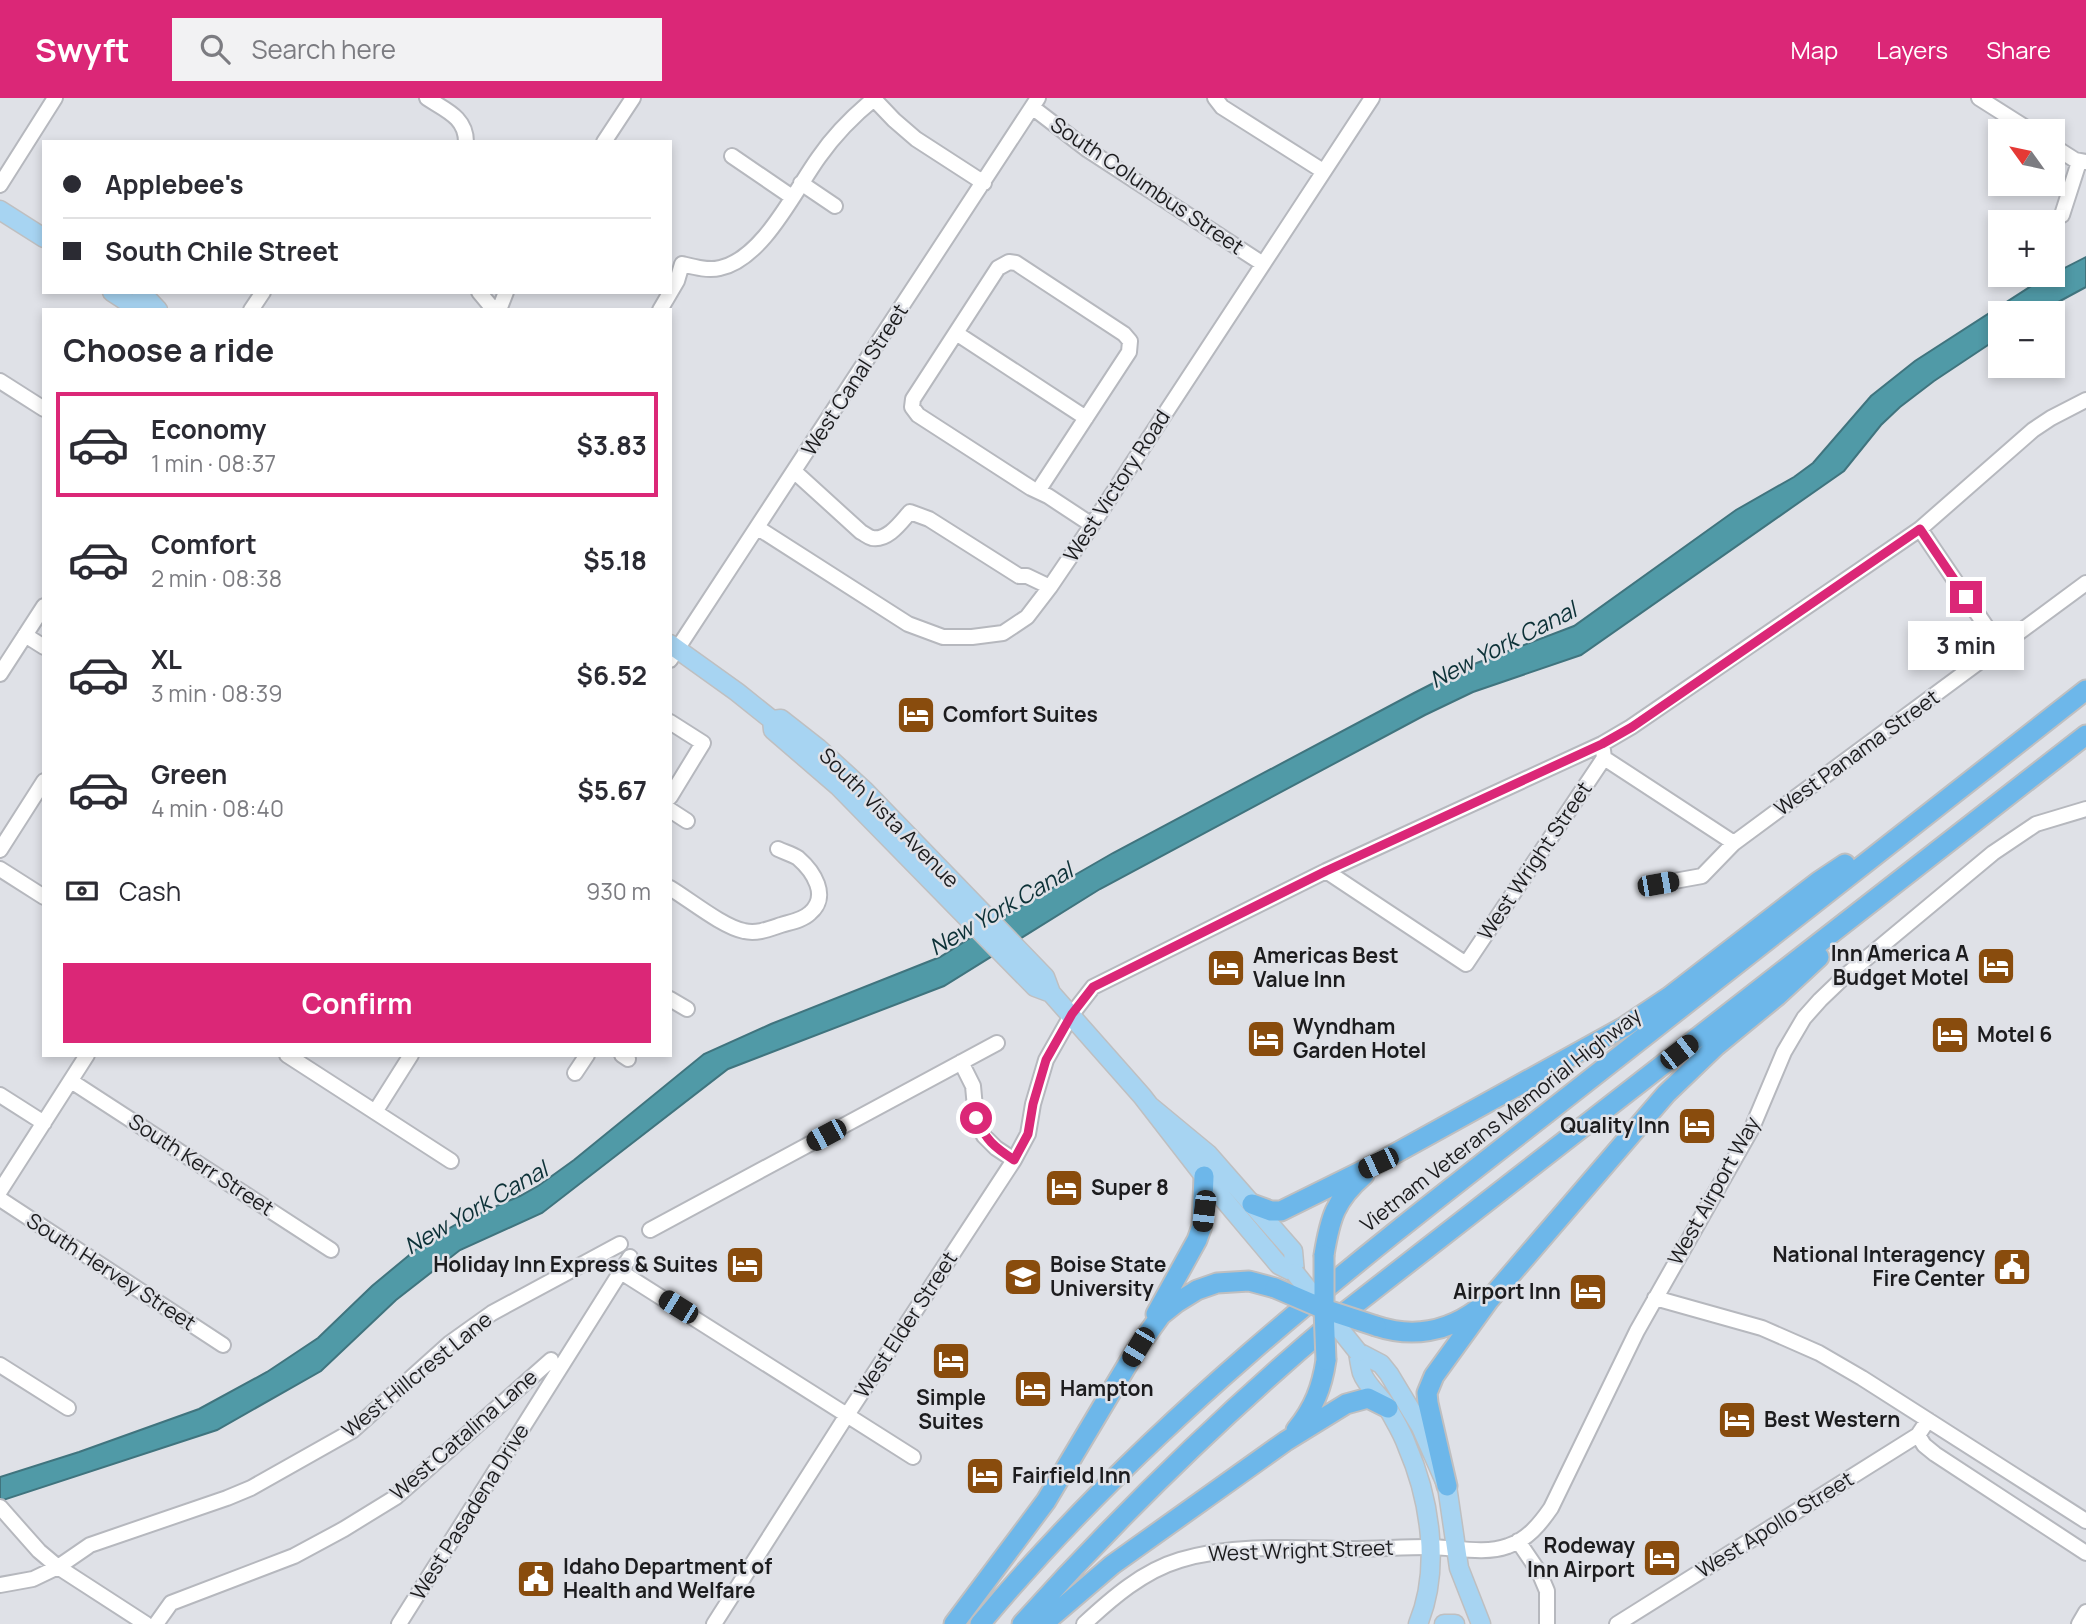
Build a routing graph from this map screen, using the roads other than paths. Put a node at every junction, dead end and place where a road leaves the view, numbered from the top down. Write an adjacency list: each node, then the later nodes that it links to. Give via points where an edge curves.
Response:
1 (55, 98): 18 (street)
2 (427, 98): 10 (street, via 459,118)
3 (633, 98): 11 (street)
4 (874, 98): 16 (street, via 839,131); 17 (street, via 916,139)
5 (1215, 98): 15 (street)
6 (1372, 98): 15 (street, West Victory Road)
7 (1979, 98): 9 (street)
8 (1035, 103): 17 (street, West Canal Street); 25 (street, South Columbus Street, via 1088,150)
9 (2012, 119)
10 (466, 140)
11 (605, 140)
12 (2065, 152): 14 (street)
13 (732, 156): 19 (street)
14 (2083, 162): 22 (street)
15 (1323, 172): 25 (street, West Victory Road)
16 (801, 183): 19 (street); 20 (street)
17 (984, 183): 38 (street, West Canal Street)
18 (0, 185)
19 (792, 197): 24 (street, via 762,241 743,258 720,268)
20 (835, 206)
21 (0, 210): 23 (main road)
22 (2064, 210)
23 (42, 237)
24 (676, 262): 26 (street, via 677,281)
25 (1263, 264): 40 (street, West Victory Road)
26 (672, 290)
27 (115, 294): 30 (main road)
28 (143, 294): 31 (main road)
29 (481, 294): 32 (street)
30 (139, 308)
31 (156, 308)
32 (494, 308)
33 (956, 333): 37 (street); 37 (street, via 998,268 1016,263 1130,341 1129,352); 39 (street, via 912,407)
34 (0, 381): 36 (street)
35 (2086, 400): 42 (street, West Elder Street, via 2033,430)
36 (42, 408)
37 (1086, 418): 39 (street)
38 (795, 472): 41 (street, West Canal Street); 44 (street, via 872,538 884,537 910,512 929,519 1019,576)
39 (1038, 491): 40 (street)
40 (1092, 524): 44 (street, West Victory Road)
41 (758, 528): 44 (street, West Victory Road, via 908,624 943,637 1003,633 1027,617); 49 (street, West Canal Street)
42 (1920, 529): 48 (street); 54 (street, West Elder Street)
43 (2086, 583): 48 (street, West Panama Street)
44 (1050, 587)
45 (42, 609): 46 (street)
46 (25, 635): 47 (street); 50 (street)
47 (42, 646)
48 (2000, 647): 61 (street, West Panama Street)
49 (673, 651): 72 (main road, South Vista Avenue, via 772,720 773,730 983,923 1035,987 1051,993)
50 (0, 674)
51 (2086, 690): 56 (highway, Vietnam Veterans Memorial Highway)
52 (672, 723): 57 (street, via 703,743)
53 (2086, 735): 64 (highway)
54 (1603, 751): 61 (street); 66 (street, West Elder Street); 66 (street, West Wright Street, via 1466,964)
55 (42, 784): 63 (street)
56 (1966, 784): 87 (highway, via 1818,882 1624,1027); 128 (highway, Vietnam Veterans Memorial Highway, via 1283,1322 1125,1467)
57 (672, 794)
58 (2086, 809): 98 (street, West Airport Way, via 2036,824 1993,853 1820,1000 1793,1035 1752,1128)
59 (672, 811): 60 (street)
60 (687, 821)
61 (1734, 843): 67 (street, West Panama Street, via 1702,876)
62 (778, 849): 68 (street, via 796,857 820,889 818,903 803,918 746,932 732,928)
63 (0, 850)
64 (1919, 865): 99 (highway, via 1675,1085); 129 (highway, via 1302,1348 1176,1461)
65 (0, 869): 69 (street)
66 (1326, 871): 72 (street, West Elder Street, via 1093,987)
67 (1658, 884)
68 (672, 889)
69 (42, 896)
70 (672, 1000): 71 (street)
71 (687, 1010)
72 (1072, 1014): 82 (main road, South Vista Avenue); 85 (street, West Elder Street, via 1046,1060 1028,1134)
73 (997, 1043): 78 (street)
74 (86, 1057): 80 (street)
75 (290, 1057): 83 (street)
76 (410, 1057): 83 (street)
77 (585, 1057): 79 (street)
78 (961, 1062): 85 (street, via 974,1086 976,1118 984,1136); 92 (street)
79 (575, 1073)
80 (71, 1081): 84 (street); 94 (street, South Kerr Street)
81 (0, 1095): 84 (street)
82 (1150, 1106): 88 (main road, South Vista Avenue); 91 (main road, South Vista Avenue, via 1208,1154)
83 (375, 1112): 86 (street)
84 (44, 1123): 89 (street)
85 (1014, 1160): 108 (street, West Elder Street)
86 (451, 1161)
87 (1378, 1163): 91 (highway, via 1281,1211); 100 (highway, bridge, via 1351,1187 1328,1225)
88 (1204, 1176): 97 (main road, South Vista Avenue, via 1279,1265); 102 (highway, via 1202,1226)
89 (0, 1191)
90 (0, 1199): 101 (street, South Hervey Street)
91 (1252, 1204): 97 (main road, South Vista Avenue, via 1293,1251)
92 (650, 1230)
93 (620, 1244): 120 (street, West Hillcrest Lane, via 492,1313 450,1343 352,1431 327,1446 251,1488 90,1545)
94 (331, 1250)
95 (630, 1257): 96 (street, West Pasadena Drive)
96 (621, 1272): 108 (street); 125 (street, West Pasadena Drive)
97 (1295, 1273): 100 (main road, South Vista Avenue, bridge)
98 (1655, 1298): 109 (street, via 1779,1334 1839,1363); 116 (street, West Airport Way, via 1550,1508 1531,1533)
99 (1489, 1300): 100 (highway, bridge, via 1464,1319 1418,1333 1376,1326); 113 (highway, via 1434,1376 1427,1393)
100 (1324, 1309): 102 (highway, bridge, via 1263,1284 1217,1283 1197,1290 1161,1315); 103 (main road, South Vista Avenue, bridge); 111 (highway, bridge, via 1323,1378 1313,1405)
101 (223, 1345)
102 (1138, 1347): 127 (highway, via 1046,1501)
103 (1358, 1352): 107 (main road, South Vista Avenue, via 1363,1375); 113 (main road, South Vista Avenue, via 1381,1364 1389,1374 1421,1427)
104 (551, 1360): 124 (street, West Catalina Lane, via 396,1496 294,1556 171,1603)
105 (0, 1365): 106 (street)
106 (68, 1408)
107 (1388, 1408): 111 (highway, via 1368,1398 1346,1404); 117 (main road, South Vista Avenue, via 1422,1490)
108 (848, 1415): 112 (street); 126 (street, West Elder Street)
109 (1928, 1420): 110 (street, West Apollo Street); 115 (street)
110 (1917, 1435): 119 (street, via 1935,1454); 137 (street, West Apollo Street)
111 (1286, 1441): 130 (highway, via 1112,1565)
112 (913, 1457)
113 (1447, 1486): 118 (main road, South Vista Avenue)
114 (0, 1507): 120 (street)
115 (2086, 1521)
116 (1518, 1541): 118 (street, West Airport Way, via 1494,1549); 136 (street, via 1547,1591)
117 (1430, 1547): 118 (street, West Wright Street); 131 (street, West Wright Street, via 1277,1548 1178,1560 1116,1594); 132 (main road, via 1429,1585)
118 (1455, 1547): 135 (main road)
119 (2086, 1553)
120 (58, 1567): 121 (street, West Hillcrest Lane, via 33,1579); 123 (street)
121 (0, 1585)
122 (2086, 1612): 138 (street)
123 (146, 1624)
124 (156, 1624)
125 (399, 1624)
126 (714, 1624)
127 (954, 1624)
128 (979, 1624)
129 (1022, 1624)
130 (1044, 1624)
131 (1084, 1624)
132 (1419, 1624)
133 (1444, 1624): 134 (main road)
134 (1455, 1624)
135 (1481, 1624)
136 (1547, 1624)
137 (1617, 1624)
138 (2079, 1624)

